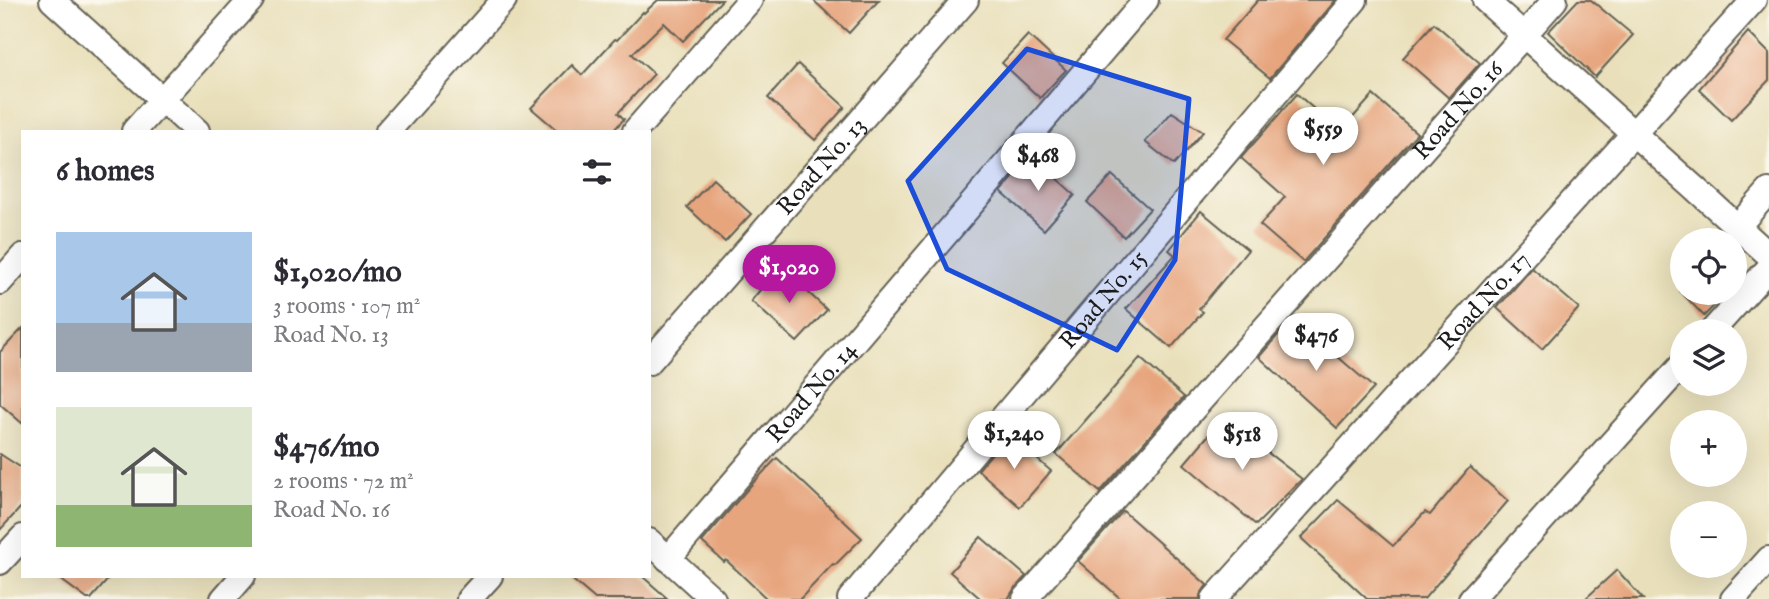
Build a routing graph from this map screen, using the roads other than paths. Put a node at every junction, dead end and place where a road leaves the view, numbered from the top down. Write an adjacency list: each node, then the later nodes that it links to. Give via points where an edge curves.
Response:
1 (52, 0): 12 (street)
2 (251, 0): 12 (street)
3 (504, 0): 15 (street)
4 (750, 0): 16 (street)
5 (966, 0): 25 (street, Road No. 13)
6 (1146, 0): 29 (street, Road No. 14)
7 (1355, 0): 37 (street, Road No. 15)
8 (1485, 0): 11 (street)
9 (1555, 0): 11 (street, Road No. 16)
10 (1754, 0): 17 (street, Road No. 17)
11 (1524, 35): 17 (street); 38 (street, Road No. 16)
12 (162, 100): 13 (street); 14 (street)
13 (135, 130)
14 (196, 130)
15 (389, 130)
16 (636, 130)
17 (1634, 134): 19 (street); 39 (street, Road No. 17)
18 (1769, 191): 19 (street)
19 (1738, 226): 20 (street)
20 (1769, 255)
21 (21, 258): 23 (street)
22 (1769, 268): 24 (street)
23 (0, 282)
24 (1723, 319)
25 (651, 360)
26 (1670, 378): 40 (street)
27 (21, 539): 31 (street)
28 (651, 543): 29 (street)
29 (668, 559): 34 (street)
30 (1769, 559): 41 (street)
31 (0, 562)
32 (241, 578): 35 (street)
33 (488, 578): 36 (street)
34 (703, 596)
35 (223, 599)
36 (470, 599)
37 (850, 599)
38 (1025, 599)
39 (1214, 599)
40 (1471, 599)
41 (1733, 599)

